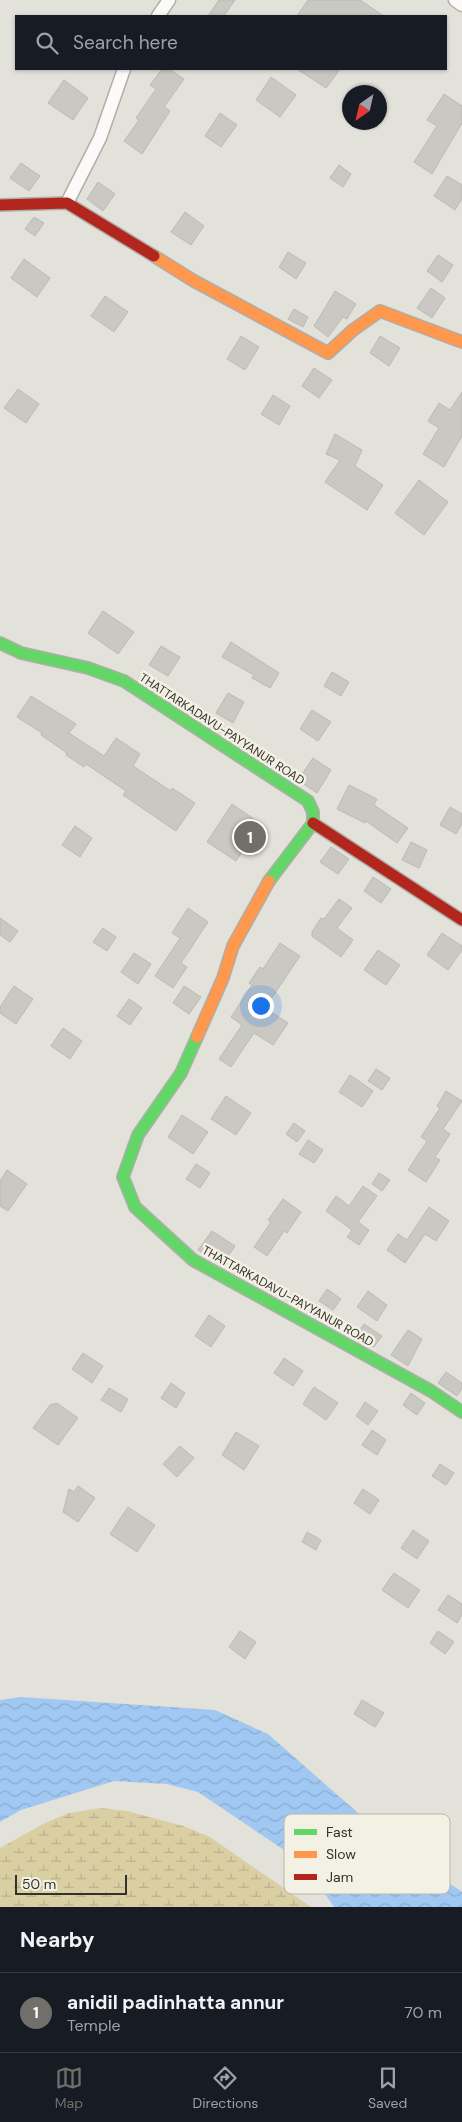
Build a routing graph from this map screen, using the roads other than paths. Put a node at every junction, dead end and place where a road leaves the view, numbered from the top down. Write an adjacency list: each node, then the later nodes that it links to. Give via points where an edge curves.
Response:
1 (169, 0): 4 (street)
2 (454, 0): 3 (street)
3 (462, 5)
4 (159, 15)
5 (124, 70): 6 (street, via 100,138)
6 (67, 203): 7 (main road); 8 (main road, via 194,281 328,353 380,311)
7 (0, 205)
8 (462, 342)
9 (0, 643): 10 (main road, THATTARKADAVU-PAYYANUR ROAD, via 21,653 88,668 124,681 308,801)
10 (313, 823): 11 (main road); 12 (main road, THATTARKADAVU-PAYYANUR ROAD, via 266,886 247,919 181,1073 138,1135 123,1178 136,1206 193,1260 432,1391)
11 (462, 920)
12 (462, 1412)

